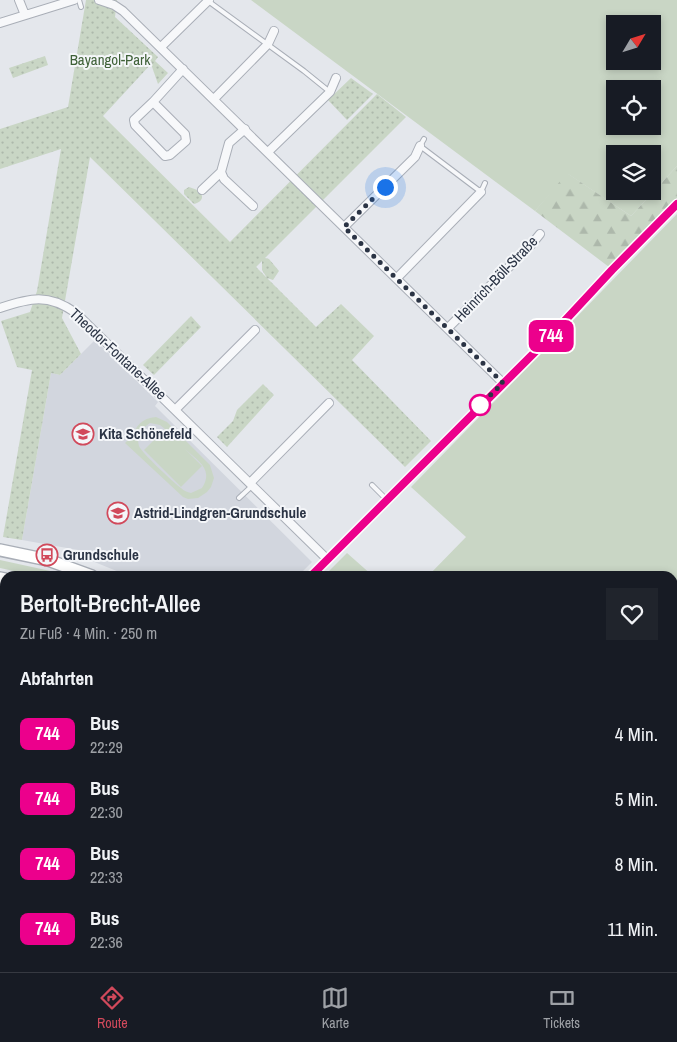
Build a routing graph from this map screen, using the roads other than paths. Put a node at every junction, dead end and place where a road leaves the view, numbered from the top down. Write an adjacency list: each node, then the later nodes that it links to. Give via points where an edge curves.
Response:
1 (19, 0): 7 (street)
2 (74, 0): 7 (street)
3 (79, 0): 6 (lane)
4 (99, 0): 11 (street, via 124,11)
5 (208, 0): 10 (lane); 11 (street)
6 (81, 7)
7 (25, 15): 8 (street)
8 (0, 23)
9 (274, 31): 10 (street)
10 (268, 44): 14 (lane); 15 (street)
11 (161, 47): 12 (street)
12 (183, 69): 15 (street); 16 (street)
13 (336, 78): 14 (street)
14 (330, 92): 19 (street)
15 (214, 99): 17 (street)
16 (153, 102): 16 (street, via 186,137 186,141 170,156 165,156 135,124 134,120)
17 (244, 129): 19 (street); 20 (street, via 229,143)
18 (422, 143): 23 (lane); 26 (street, via 415,157)
19 (268, 152): 26 (street)
20 (221, 172): 22 (street); 25 (street, via 224,179)
21 (484, 183): 23 (lane)
22 (202, 190)
23 (481, 192): 28 (street)
24 (677, 204): 34 (street)
25 (253, 206)
26 (344, 227): 28 (street)
27 (542, 231): 31 (street, Heinrich-Böll-Straße, via 531,246)
28 (396, 278): 31 (street)
29 (0, 308): 37 (street, Theodor-Fontane-Allee, via 36,298 53,300 68,307)
30 (540, 327): 34 (lane)
31 (448, 328): 35 (street)
32 (255, 330): 37 (street, Theodor-Fontane-Allee)
33 (536, 332): 34 (lane)
34 (547, 339): 35 (street)
35 (503, 383): 41 (street)
36 (329, 403): 38 (street)
37 (176, 409): 38 (street, Theodor-Fontane-Allee)
38 (251, 484): 40 (lane); 43 (street, Theodor-Fontane-Allee)
39 (372, 485): 41 (lane)
40 (239, 498)
41 (386, 499): 43 (street)
42 (0, 550): 44 (street, via 48,560)
43 (327, 559): 45 (street)
44 (78, 571)
45 (316, 571)

